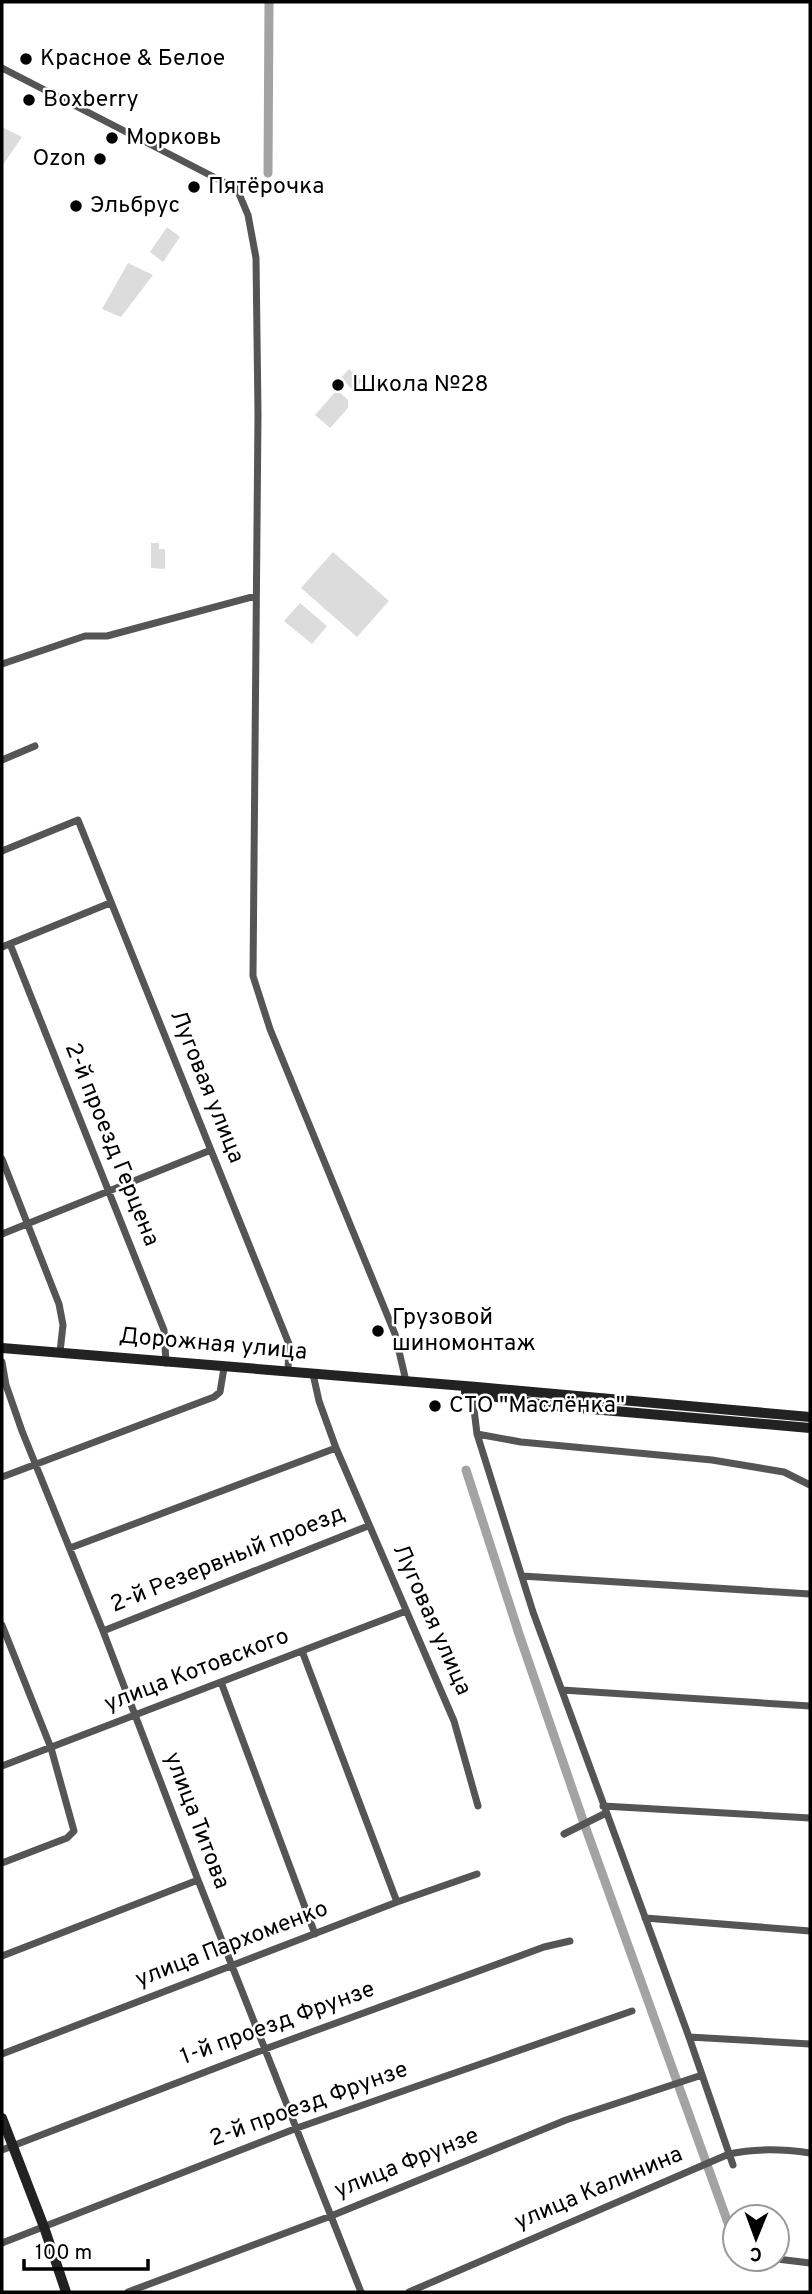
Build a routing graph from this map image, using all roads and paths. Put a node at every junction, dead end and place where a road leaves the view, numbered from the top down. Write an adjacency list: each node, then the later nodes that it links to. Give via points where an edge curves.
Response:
1 (2, 68): 2 (street, via 237,190 256,258)
2 (256, 596): 3 (street, via 107,636 85,636); 21 (street, via 253,976 270,1029 395,1334)
3 (2, 664)
4 (35, 746): 5 (street)
5 (2, 760)
6 (2, 851): 7 (street, Луговая улица, via 78,820)
7 (110, 903): 8 (street); 9 (street, Луговая улица)
8 (6, 945): 11 (street, 2-й проезд Герцена)
9 (211, 1150): 11 (street); 19 (street, Луговая улица, via 289,1344)
10 (2, 1158): 12 (street)
11 (108, 1191): 12 (street); 17 (street, 2-й проезд Герцена, via 164,1330)
12 (27, 1223): 13 (street); 15 (street, via 59,1304 63,1325)
13 (2, 1234)
14 (2, 1348): 15 (main road, Дорожная улица)
15 (60, 1352): 17 (main road, Дорожная улица)
16 (2, 1362): 28 (street, улица Титова, via 13,1407)
17 (166, 1363): 18 (main road, Дорожная улица)
18 (224, 1368): 19 (main road, Дорожная улица); 28 (street, via 220,1392 214,1397)
19 (288, 1371): 20 (main road, Дорожная улица)
20 (313, 1374): 21 (main road, Дорожная улица); 27 (street, Луговая улица)
21 (406, 1381): 22 (main road, Дорожная улица)
22 (422, 1383): 23 (main road, Дорожная улица); 24 (main road, Дорожная улица)
23 (472, 1393): 25 (main road, Дорожная улица, via 545,1405); 26 (street)
24 (810, 1418)
25 (810, 1428)
26 (477, 1434): 30 (street, via 712,1460 784,1472); 33 (street)
27 (336, 1448): 31 (street, Луговая улица); 32 (street)
28 (36, 1464): 29 (street); 32 (street, улица Титова)
29 (2, 1477)
30 (810, 1485)
31 (368, 1526): 35 (street, Луговая улица); 37 (street, 2-й Резервный проезд)
32 (70, 1548): 37 (street, улица Титова)
33 (522, 1576): 34 (street); 40 (street)
34 (810, 1594)
35 (405, 1611): 38 (street, улица Котовского); 45 (street, Луговая улица, via 454,1721)
36 (2, 1625): 43 (street)
37 (103, 1631): 42 (street, улица Титова)
38 (302, 1651): 39 (street, улица Котовского); 52 (street)
39 (221, 1682): 42 (street, улица Котовского); 55 (street)
40 (562, 1690): 41 (street); 46 (street)
41 (810, 1706)
42 (135, 1716): 43 (street, улица Котовского); 51 (street, улица Титова)
43 (51, 1748): 44 (street, улица Котовского); 49 (street, via 75,1831)
44 (2, 1766)
45 (478, 1807)
46 (604, 1810): 47 (street); 48 (street); 53 (street)
47 (810, 1818)
48 (564, 1834)
49 (2, 1863)
50 (477, 1874): 52 (street, улица Пархоменко)
51 (198, 1880): 57 (street); 58 (street, улица Титова)
52 (397, 1902): 55 (street, улица Пархоменко)
53 (645, 1918): 54 (street); 60 (street)
54 (810, 1930)
55 (315, 1934): 58 (street, улица Пархоменко)
56 (570, 1941): 62 (street, 1-й проезд Фрунзе)
57 (2, 1956)
58 (233, 1964): 62 (street, улица Титова); 63 (street, улица Пархоменко)
59 (632, 2011): 66 (street, 2-й проезд Фрунзе)
60 (689, 2037): 61 (street); 64 (street)
61 (810, 2044)
62 (265, 2049): 66 (street, улица Титова); 67 (street, 1-й проезд Фрунзе)
63 (2, 2054)
64 (702, 2076): 69 (street); 71 (street, улица Фрунзе, via 566,2120)
65 (2, 2118): 67 (main road)
66 (296, 2128): 71 (street, улица Титова); 72 (street, 2-й проезд Фрунзе)
67 (7, 2148): 72 (main road)
68 (810, 2153): 69 (street, улица Калинина, via 783,2149)
69 (729, 2154): 70 (street); 79 (street, улица Калинина)
70 (733, 2165)
71 (331, 2216): 77 (street, улица Фрунзе); 78 (street, улица Титова)
72 (44, 2227): 73 (street, 2-й проезд Фрунзе); 76 (main road)
73 (2, 2244)
74 (791, 2261): 75 (street)
75 (810, 2263)
76 (66, 2292)
77 (128, 2292)
78 (361, 2292)
79 (409, 2292)

